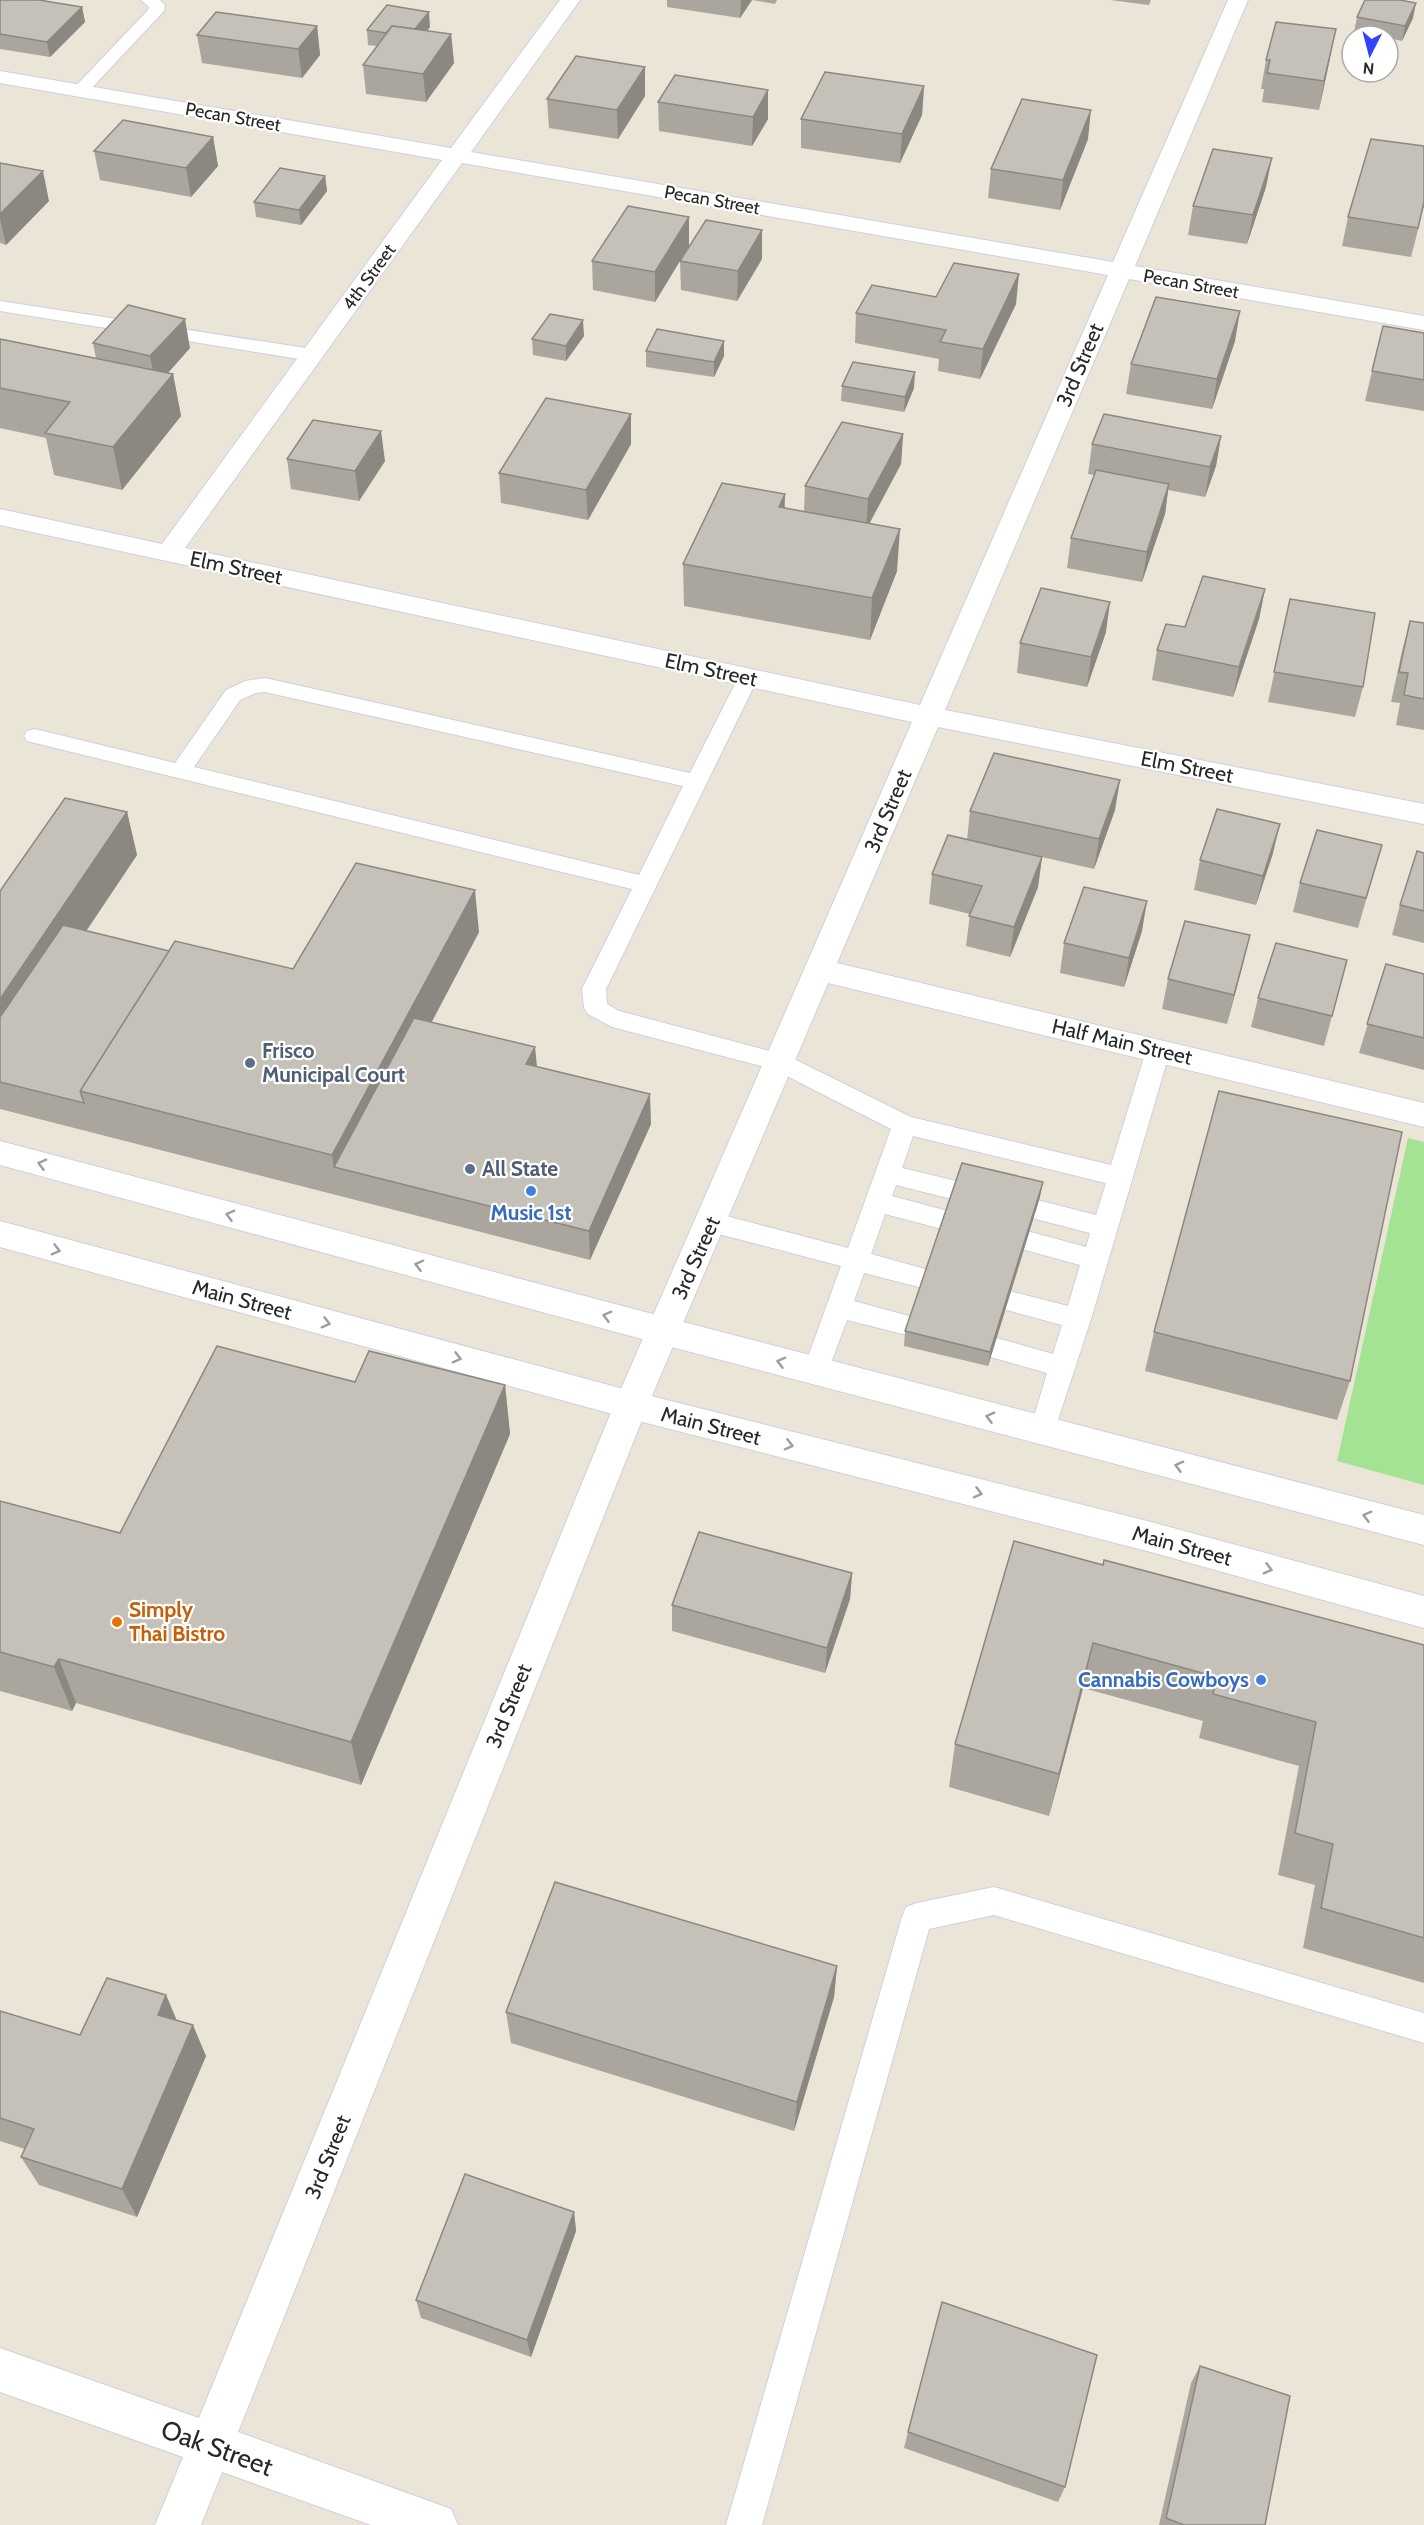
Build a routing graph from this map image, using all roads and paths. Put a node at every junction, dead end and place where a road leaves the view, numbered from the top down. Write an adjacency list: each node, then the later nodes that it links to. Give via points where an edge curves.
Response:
1 (149, 0): 5 (lane, via 157,5 156,11)
2 (570, 0): 6 (street, 4th Street)
3 (1238, 0): 7 (street, 3rd Street)
4 (0, 77): 5 (street, Pecan Street)
5 (80, 91): 6 (street, Pecan Street)
6 (458, 155): 7 (street, Pecan Street); 10 (street, 4th Street)
7 (1120, 272): 9 (street, Pecan Street); 14 (street, 3rd Street)
8 (0, 306): 10 (lane)
9 (1424, 323)
10 (312, 355): 12 (street, 4th Street)
11 (0, 518): 12 (street, Elm Street)
12 (168, 553): 13 (street, Elm Street)
13 (748, 678): 14 (street, Elm Street); 17 (lane)
14 (929, 716): 18 (street, Elm Street); 20 (street, 3rd Street)
15 (35, 736): 16 (lane)
16 (180, 771): 17 (lane, via 233,695 252,686 265,686); 19 (lane)
17 (696, 782): 19 (lane)
18 (1424, 814)
19 (646, 885): 22 (lane, via 594,989 596,1008 612,1018)
20 (819, 970): 21 (street, Half Main Street); 22 (street, 3rd Street)
21 (1158, 1051): 23 (street, Half Main Street); 27 (lane)
22 (780, 1062): 24 (lane); 32 (street, 3rd Street)
23 (1424, 1114)
24 (905, 1125): 26 (lane); 27 (lane)
25 (0, 1153): 43 (street, one-way to 25)
26 (888, 1174): 28 (lane); 29 (lane)
27 (1120, 1177): 33 (lane)
28 (956, 1190)
29 (878, 1202): 31 (lane); 37 (lane)
30 (1037, 1210): 33 (lane)
31 (946, 1220)
32 (711, 1222): 37 (lane); 43 (street, 3rd Street)
33 (1105, 1227): 36 (lane)
34 (0, 1234): 47 (street, Main Street, one-way to 47)
35 (1027, 1241): 36 (lane)
36 (1095, 1259): 41 (lane)
37 (857, 1261): 38 (lane); 40 (lane)
38 (927, 1279)
39 (1009, 1301): 41 (lane)
40 (840, 1308): 42 (lane); 46 (lane)
41 (1078, 1319): 45 (lane)
42 (910, 1326)
43 (664, 1331): 46 (street, one-way to 43); 47 (street, 3rd Street)
44 (993, 1348): 45 (lane)
45 (1063, 1367): 48 (lane)
46 (816, 1371): 48 (street, one-way to 46)
47 (631, 1405): 50 (street, Main Street, one-way to 50, via 1151,1537); 53 (street, 3rd Street)
48 (1043, 1430): 49 (street, one-way to 48)
49 (1424, 1530)
50 (1424, 1612)
51 (1424, 2028): 56 (lane, via 994,1900 917,1917)
52 (0, 2370): 53 (street, Oak Street)
53 (211, 2446): 54 (street, 3rd Street); 55 (street, Oak Street)
54 (178, 2525)
55 (435, 2525)
56 (744, 2525)

